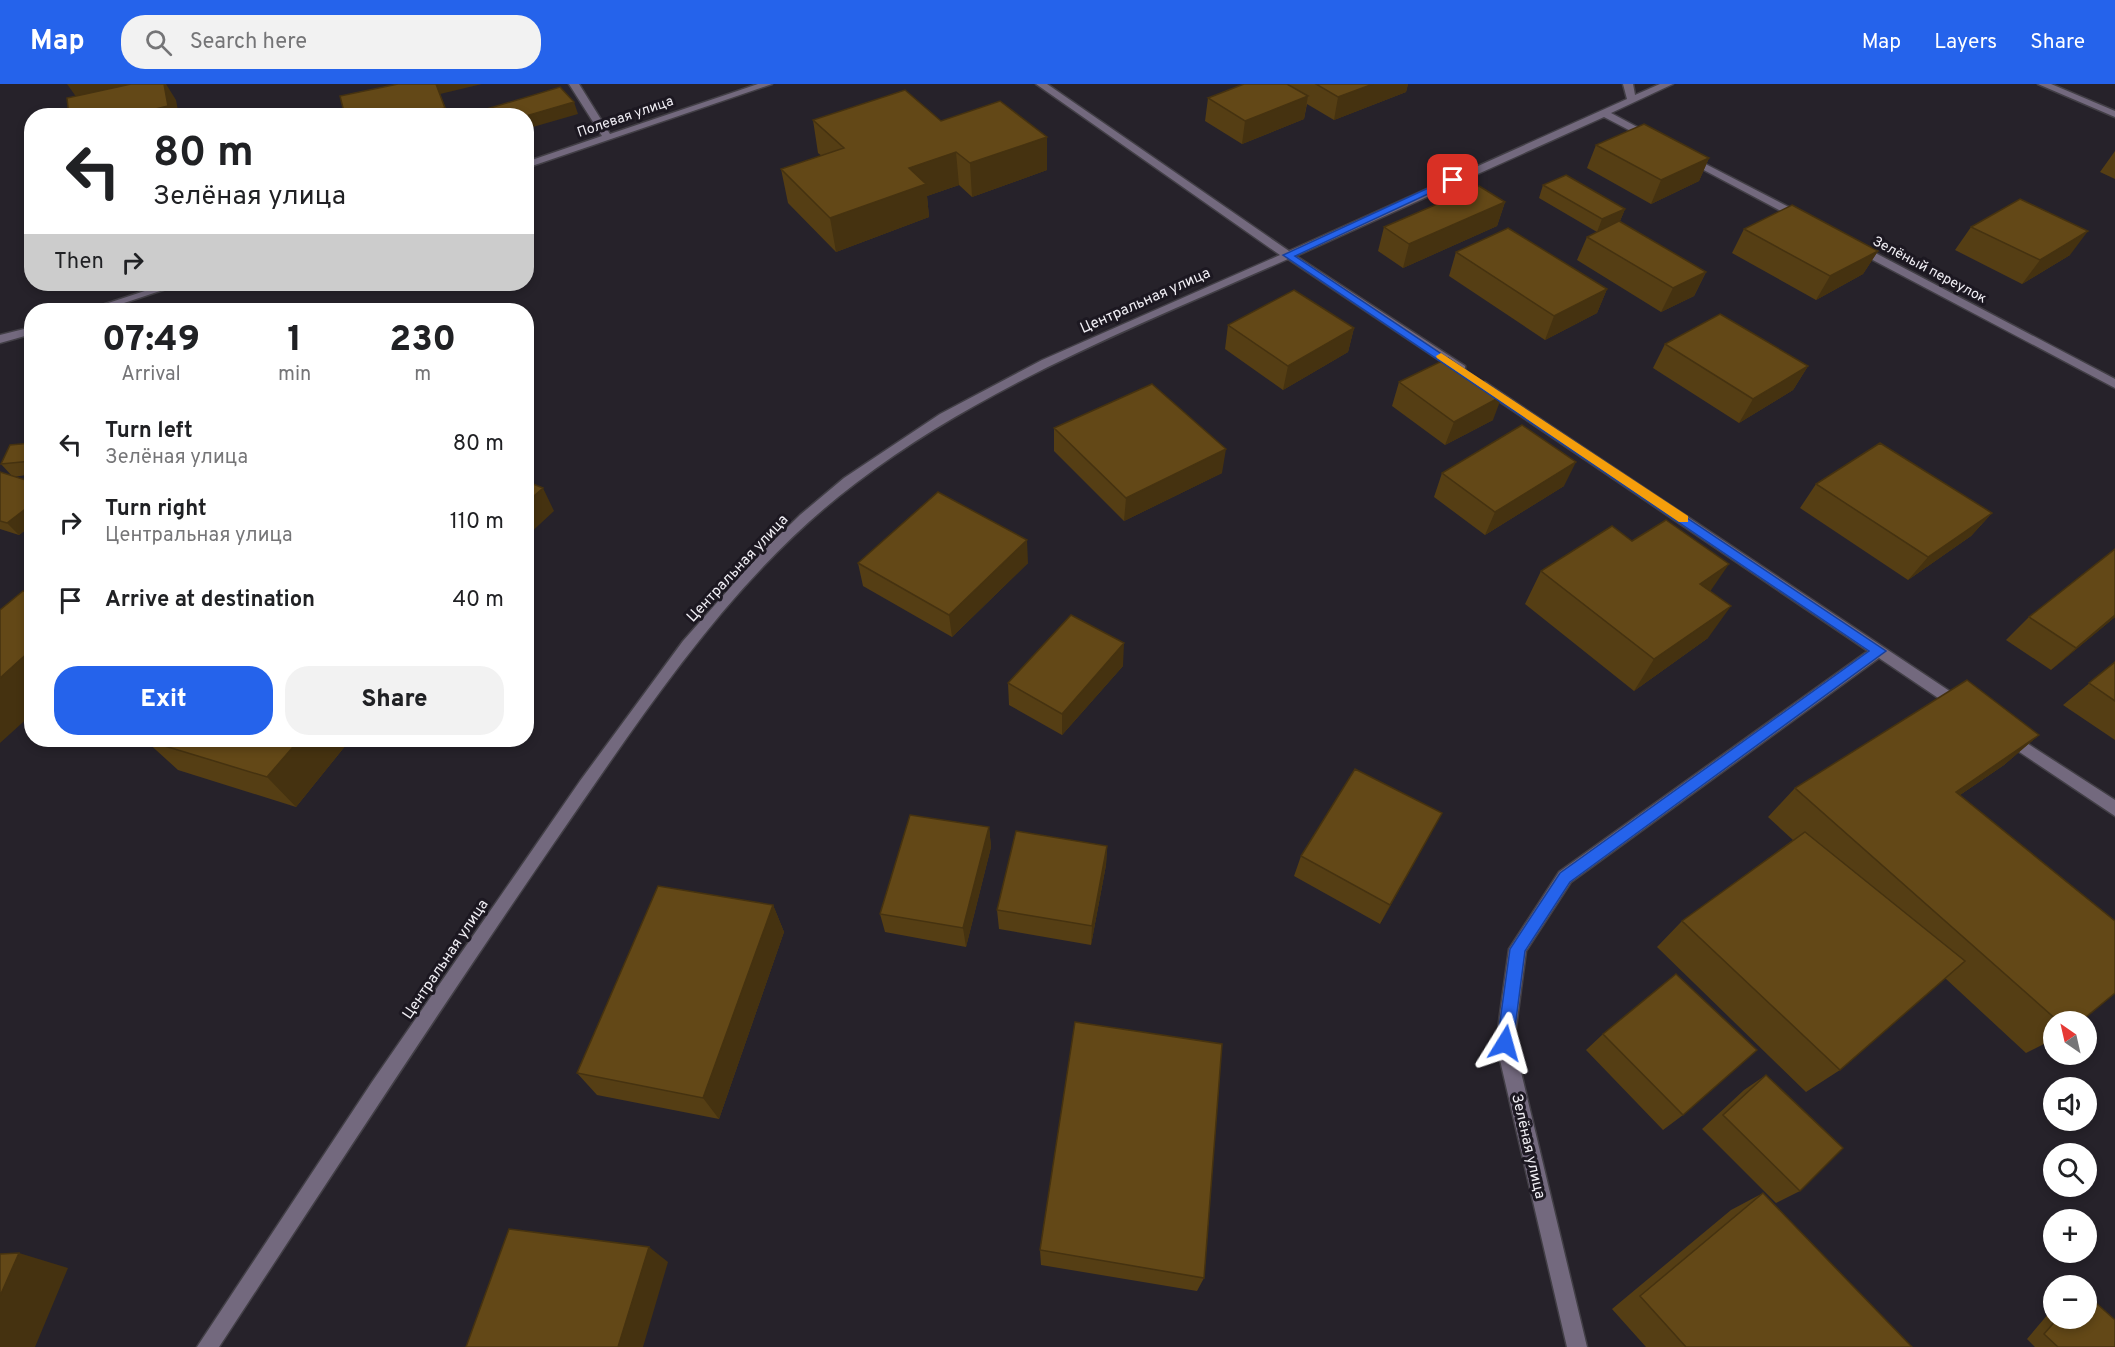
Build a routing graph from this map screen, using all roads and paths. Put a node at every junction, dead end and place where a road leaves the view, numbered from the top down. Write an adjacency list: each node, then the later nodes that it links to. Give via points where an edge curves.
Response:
1 (574, 84): 10 (street)
2 (767, 84): 10 (street, Полевая улица)
3 (1041, 84): 16 (street)
4 (1628, 84): 7 (street)
5 (1668, 84): 7 (street, Центральная улица)
6 (2043, 84): 9 (street)
7 (1632, 100): 8 (street, Центральная улица)
8 (1604, 113): 11 (street); 16 (street, Центральная улица)
9 (2115, 114)
10 (608, 138): 13 (street, Полевая улица)
11 (1667, 146)
12 (1677, 152): 14 (street)
13 (534, 162)
14 (1814, 224)
15 (1845, 241): 21 (street, Зелёный переулок)
16 (1288, 255): 22 (street); 26 (street, Центральная улица, via 1070,351 996,389 918,434 848,482 779,543 701,629 618,739 451,977)
17 (154, 291): 18 (street)
18 (115, 303)
19 (24, 332): 20 (street)
20 (0, 339)
21 (2115, 384)
22 (1879, 651): 23 (street); 27 (street, Зелёная улица, via 1565,877 1518,949 1505,1043)
23 (1977, 717)
24 (1997, 730): 25 (street)
25 (2115, 809)
26 (207, 1347)
27 (1577, 1347)

